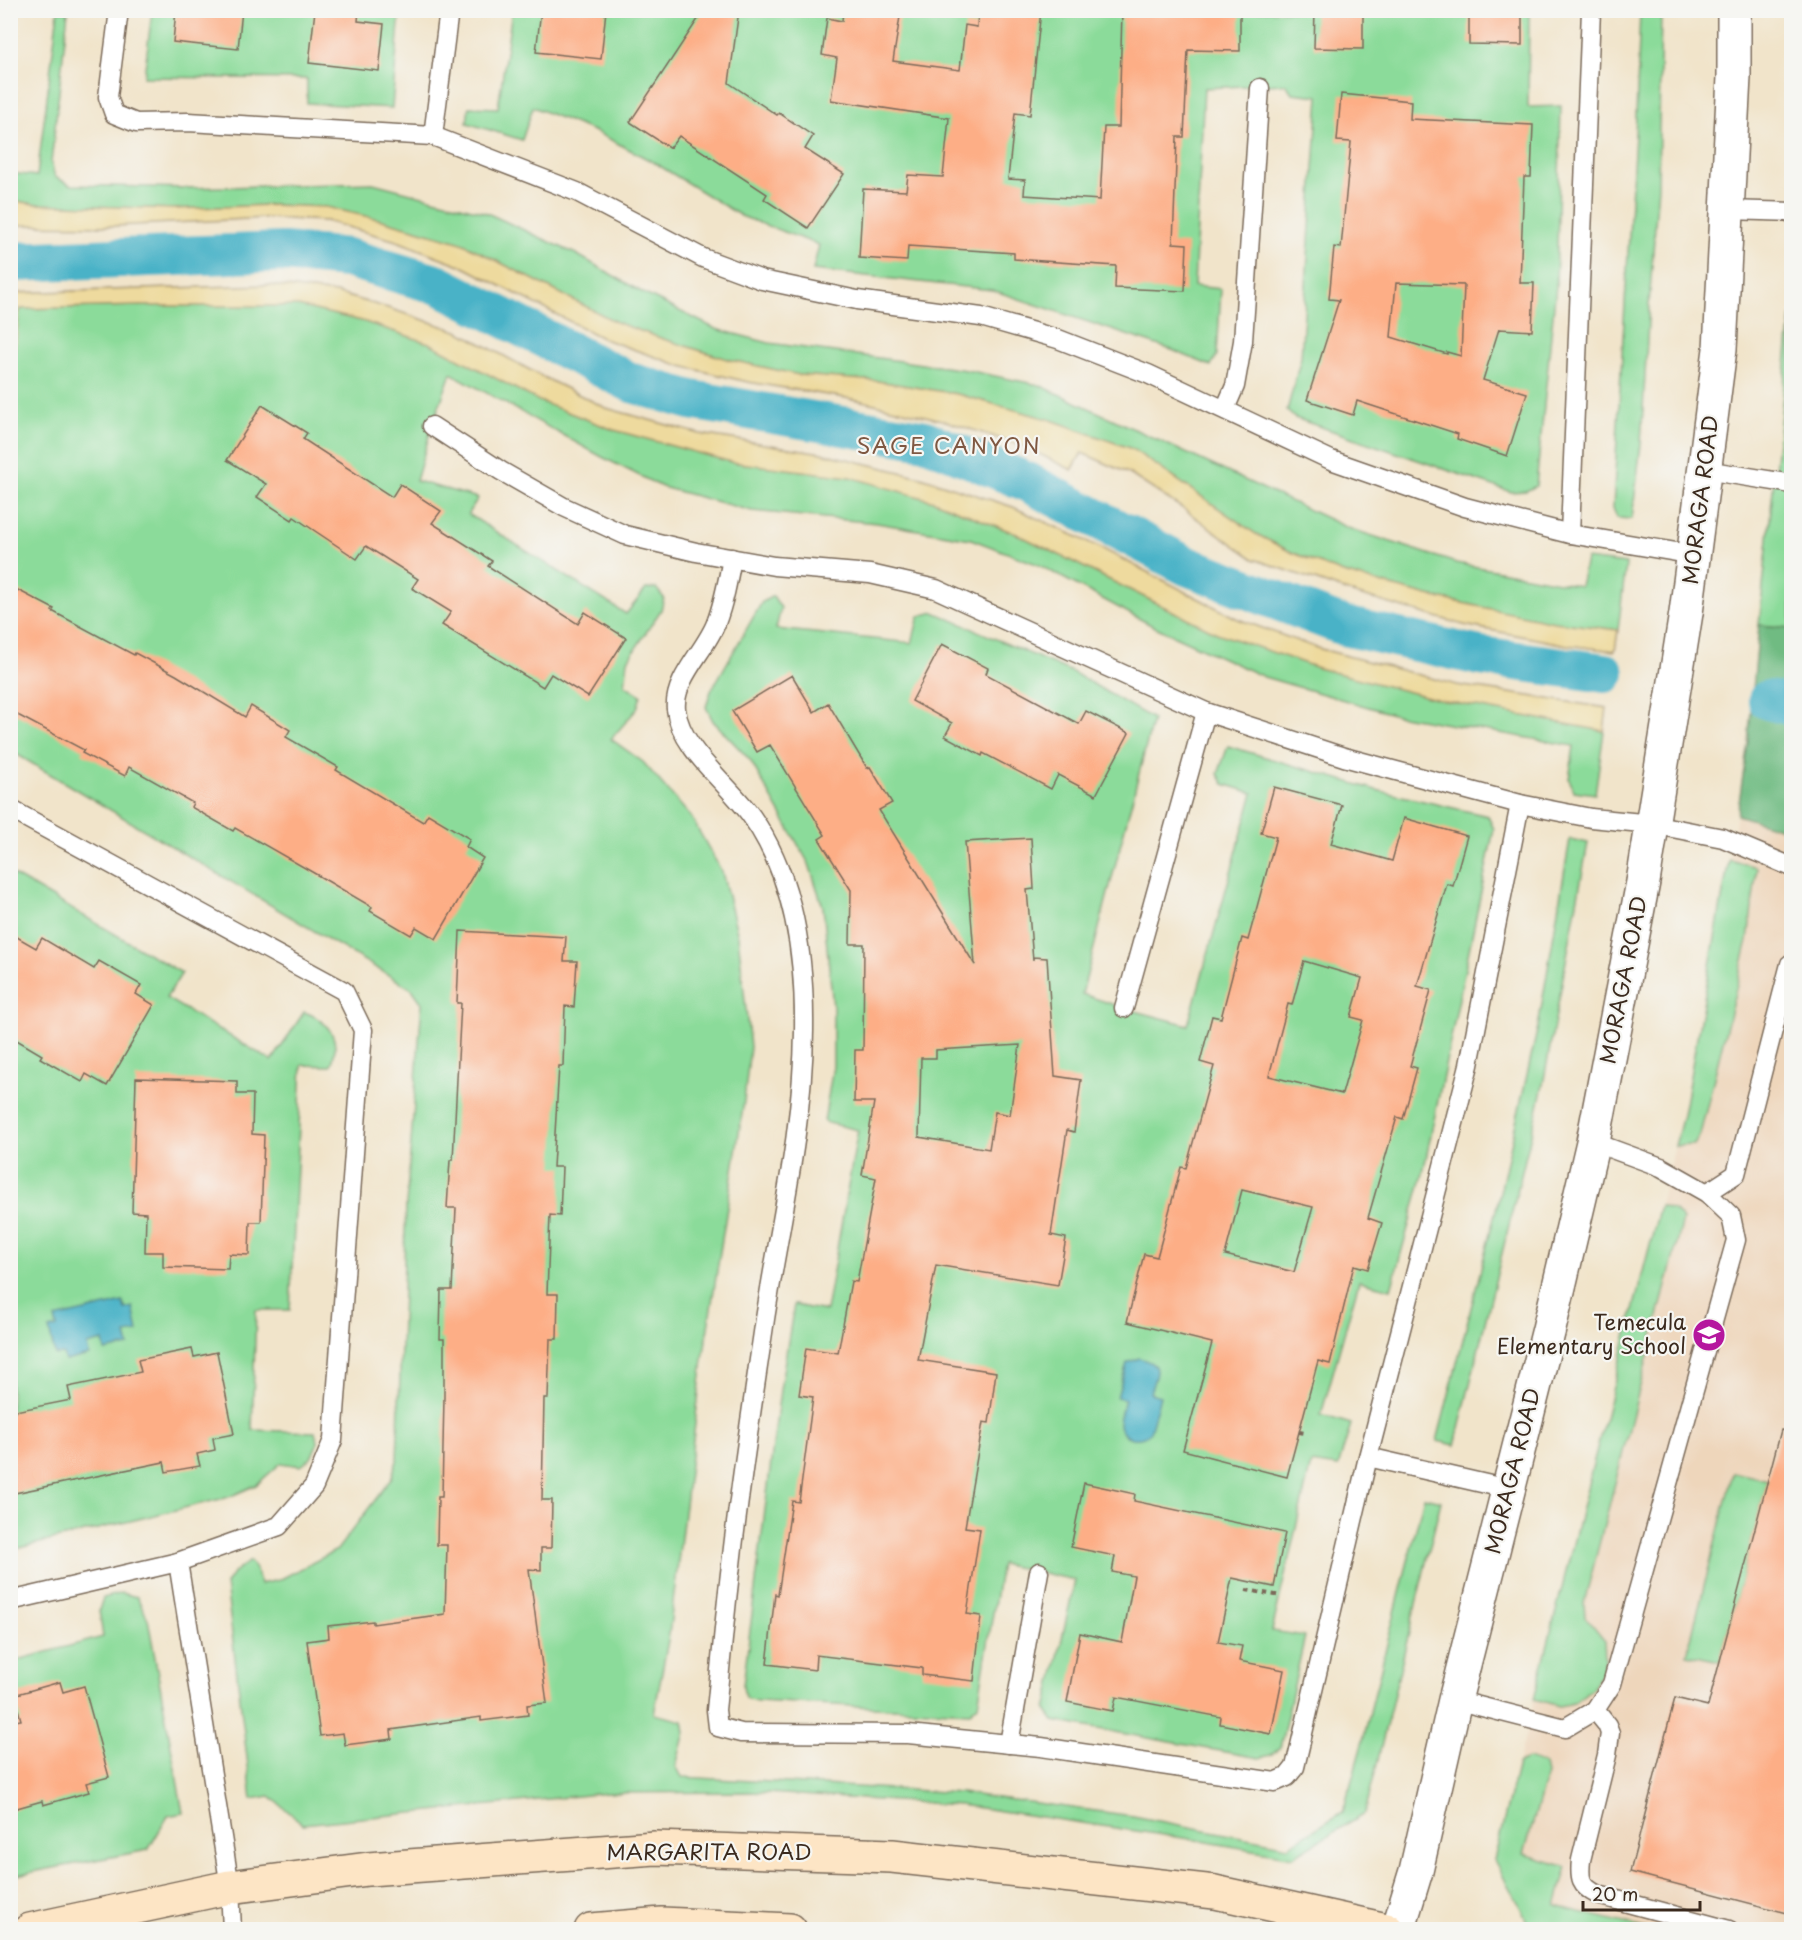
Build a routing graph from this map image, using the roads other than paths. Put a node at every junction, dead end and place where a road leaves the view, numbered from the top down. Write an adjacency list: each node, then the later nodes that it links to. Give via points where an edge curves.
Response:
1 (119, 10): 6 (lane, via 108,97 114,114 136,123 189,122)
2 (449, 10): 6 (lane)
3 (1591, 10): 13 (lane)
4 (1734, 10): 7 (street, MORAGA ROAD)
5 (1260, 88): 9 (lane, via 1243,341 1235,386)
6 (433, 136): 9 (lane, via 577,192 702,258 762,280 857,300 981,317 1058,339 1148,374)
7 (1727, 210): 8 (lane); 11 (street, MORAGA ROAD, via 1720,349)
8 (1791, 212)
9 (1225, 410): 13 (lane, via 1330,460 1466,507)
10 (432, 426): 15 (lane, via 519,482 625,535)
11 (1705, 470): 12 (lane); 14 (street, MORAGA ROAD)
12 (1791, 484)
13 (1570, 534): 14 (lane)
14 (1694, 555): 19 (street, MORAGA ROAD)
15 (732, 558): 16 (lane, via 774,566 870,574 936,589); 32 (lane, via 715,626 680,686 675,708 684,737 752,816 776,860 800,954 804,1030 798,1124 765,1317 731,1563 716,1710 718,1727 741,1733 908,1734)
16 (1206, 712): 17 (lane, via 1344,757); 22 (lane)
17 (1520, 804): 19 (lane, via 1591,818); 25 (lane, via 1469,1065)
18 (10, 809): 27 (lane, via 344,991 363,1030 333,1440 314,1486 279,1526)
19 (1652, 824): 20 (lane, via 1723,838); 23 (street, MORAGA ROAD)
20 (1791, 867)
21 (1790, 964): 24 (lane, via 1736,1174)
22 (1124, 1008)
23 (1593, 1142): 24 (lane, via 1661,1167); 26 (street, MORAGA ROAD)
24 (1707, 1193): 31 (lane, via 1731,1216 1736,1240 1612,1684)
25 (1368, 1457): 26 (lane); 32 (lane, via 1295,1767 1287,1777 1275,1782)
26 (1508, 1489): 30 (street, MORAGA ROAD)
27 (178, 1562): 29 (lane); 33 (lane)
28 (1039, 1572): 32 (lane)
29 (10, 1601)
30 (1455, 1700): 31 (lane, via 1565,1728); 39 (street, MORAGA ROAD, via 1416,1871)
31 (1595, 1710): 40 (lane, via 1610,1733 1581,1860 1579,1876 1586,1889)
32 (1009, 1744)
33 (230, 1887): 34 (main road, MARGARITA ROAD); 35 (lane); 38 (main road, MARGARITA ROAD, via 368,1869 655,1848 892,1856 1215,1892)
34 (30, 1929)
35 (232, 1929)
36 (591, 1929): 37 (main road, via 662,1924)
37 (790, 1929)
38 (1387, 1929)
39 (1398, 1929)
40 (1729, 1929)

